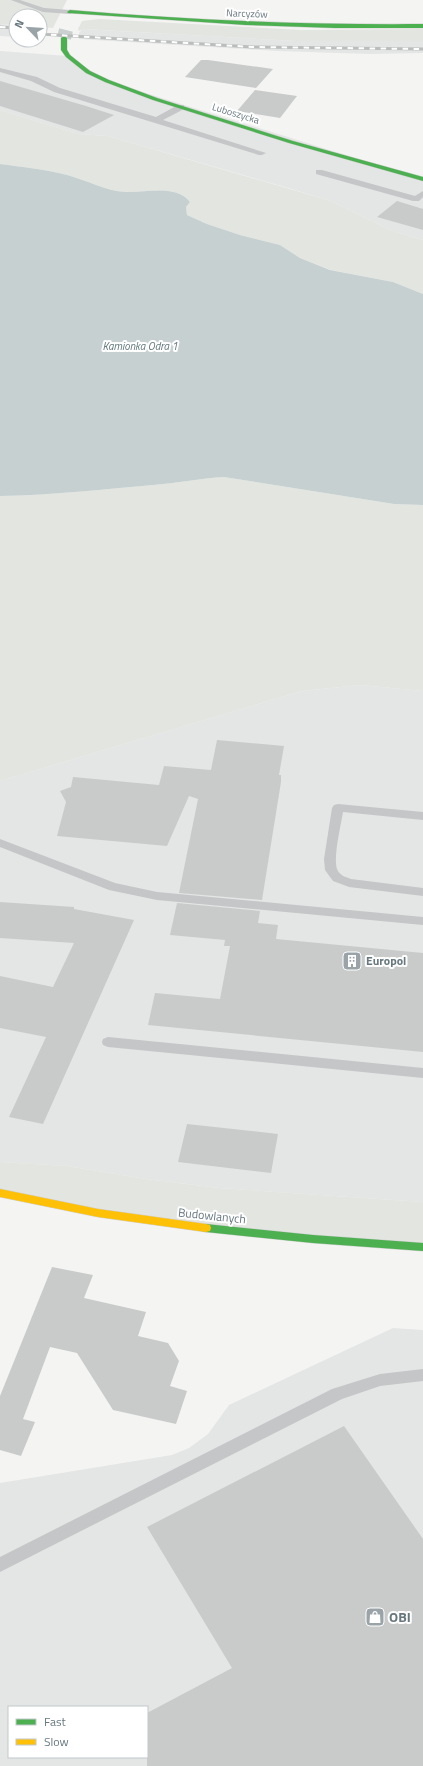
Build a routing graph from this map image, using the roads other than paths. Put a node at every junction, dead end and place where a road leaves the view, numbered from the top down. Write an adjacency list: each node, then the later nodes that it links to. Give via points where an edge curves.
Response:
1 (14, 0): 3 (lane)
2 (78, 0): 3 (street)
3 (69, 17): 4 (street, Narcyzów, via 297,26)
4 (423, 26)
5 (64, 38): 7 (street, Luboszycka, via 64,50 68,56 88,72 130,90)
6 (0, 70): 8 (lane)
7 (181, 107): 8 (lane); 11 (street, Luboszycka, via 327,153)
8 (157, 120): 9 (lane)
9 (262, 153)
10 (319, 172): 13 (lane)
11 (423, 179)
12 (423, 194): 13 (lane)
13 (416, 199): 14 (lane)
14 (423, 205)
15 (423, 816): 17 (lane, via 338,808 330,859 331,870 337,878 349,883)
16 (0, 843): 18 (lane, via 92,880 157,896)
17 (423, 892)
18 (423, 921)
19 (108, 1042): 20 (lane)
20 (423, 1073)
21 (0, 1193): 22 (street, Budowlanych, via 176,1225)
22 (423, 1247)
23 (423, 1375): 24 (lane, via 380,1380 337,1394)
24 (0, 1565)

